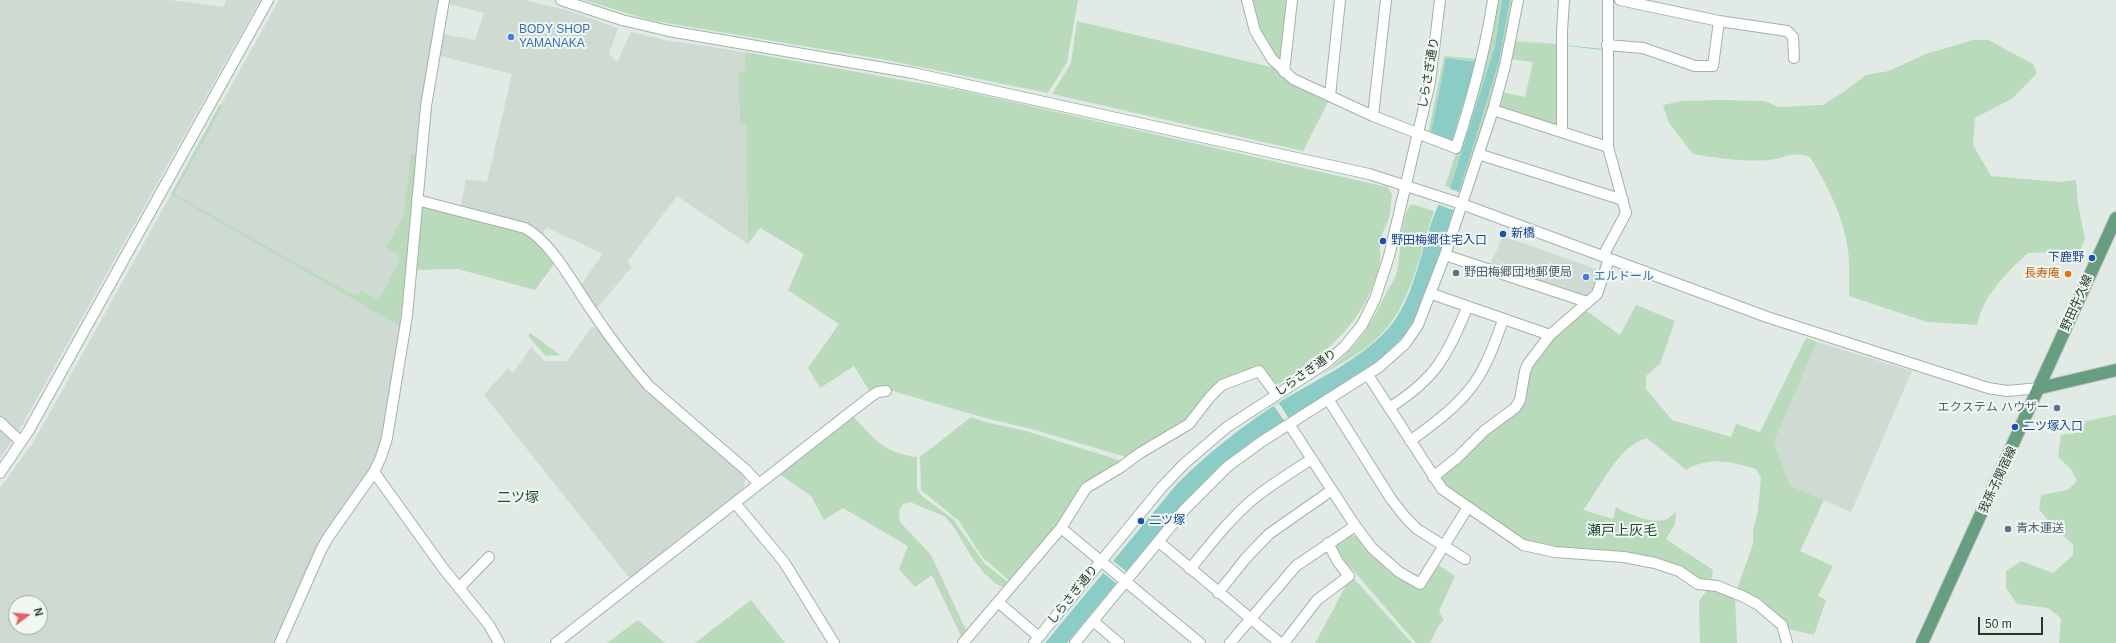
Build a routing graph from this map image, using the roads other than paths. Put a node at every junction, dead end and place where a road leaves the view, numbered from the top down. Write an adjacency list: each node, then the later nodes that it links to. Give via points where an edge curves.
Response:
1 (268, 0): 48 (street)
2 (444, 0): 27 (street, via 429,81)
3 (561, 0): 26 (street, via 650,27 913,73)
4 (1247, 0): 18 (street, via 1255,31 1272,59)
5 (1292, 0): 18 (street)
6 (1340, 0): 19 (street)
7 (1386, 0): 21 (street)
8 (1440, 0): 23 (street, しらさぎ通り, via 1430,82)
9 (1493, 0): 23 (street, via 1486,46 1456,148)
10 (1518, 0): 20 (street)
11 (1564, 0): 22 (street)
12 (1608, 0): 16 (street)
13 (1620, 0): 14 (street)
14 (1650, 2): 15 (street)
15 (1719, 21): 16 (street, via 1713,66 1695,66 1643,48); 17 (street, via 1787,31 1793,37)
16 (1608, 45): 24 (street)
17 (1794, 58)
18 (1284, 72): 19 (street, via 1292,79)
19 (1330, 96): 21 (street)
20 (1493, 110): 22 (street); 25 (street)
21 (1373, 116): 23 (street)
22 (1562, 132): 24 (street)
23 (1418, 133): 26 (street, しらさぎ通り)
24 (1608, 147): 28 (street)
25 (1478, 154): 28 (street); 29 (street)
26 (1405, 184): 29 (street); 42 (street, しらさぎ通り, via 1386,270 1362,325 1345,346 1326,362)
27 (418, 200): 50 (street, via 407,316 387,438 382,458); 53 (street, via 525,228 536,234 549,248 618,348 645,381)
28 (1623, 200): 32 (street, via 1626,213)
29 (1460, 204): 31 (street); 32 (street)
30 (2116, 218): 40 (main road, 野田牛久線)
31 (1445, 255): 33 (street); 34 (street)
32 (1606, 257): 34 (street, via 1597,294); 40 (street, via 1774,319 1988,388 2007,391)
33 (1432, 294): 35 (street); 39 (street, via 1418,325 1405,344)
34 (1587, 302): 37 (street)
35 (1467, 308): 36 (street); 44 (street, via 1452,344 1433,374 1414,392)
36 (1503, 320): 37 (street); 47 (street, via 1486,364 1475,381 1452,408)
37 (1550, 335): 52 (street, via 1528,364 1520,400 1515,408 1484,431)
38 (2116, 370): 40 (main road)
39 (1368, 374): 43 (street); 44 (street)
40 (2040, 388): 85 (main road, 我孫子関宿線)
41 (886, 391): 53 (street, via 878,392)
42 (1276, 394): 58 (street, via 1259,371 1222,385 1189,424 1086,488); 64 (street, しらさぎ通り, via 1227,427 1184,464)
43 (1328, 399): 46 (street); 61 (street, via 1391,499 1417,529)
44 (1389, 408): 47 (street)
45 (0, 422): 48 (street)
46 (1289, 424): 49 (street); 59 (street, via 1227,466 1185,509)
47 (1410, 441): 52 (street)
48 (21, 442): 51 (street)
49 (1312, 459): 54 (street); 65 (street, via 1282,477 1251,501 1226,524)
50 (374, 472): 67 (street); 73 (street, via 329,536)
51 (0, 473)
52 (1433, 477): 56 (street, via 1442,489)
53 (758, 483): 55 (street)
54 (1332, 490): 57 (street); 68 (street, via 1269,534)
55 (734, 503): 75 (street); 76 (street, via 784,562)
56 (1468, 507): 61 (street); 84 (street, via 1523,545 1656,563 1678,571 1698,584 1717,586 1742,596 1770,613 1782,625)
57 (1355, 526): 60 (street); 61 (street, via 1384,560 1420,584)
58 (1061, 528): 64 (street); 69 (street)
59 (1159, 542): 65 (street); 66 (street)
60 (1328, 543): 70 (street, via 1296,566); 83 (street, via 1349,576 1318,600)
61 (1443, 545): 63 (street)
62 (490, 557): 67 (street)
63 (1465, 559)
64 (1104, 563): 66 (street); 72 (street, しらさぎ通り)
65 (1190, 569): 68 (street)
66 (1123, 579): 71 (street); 80 (street)
67 (460, 587): 74 (street, via 489,625)
68 (1218, 592): 70 (street)
69 (998, 602): 72 (street); 77 (street)
70 (1251, 619): 81 (street); 82 (street)
71 (1093, 621): 78 (street); 79 (street)
72 (1036, 640)
73 (280, 643)
74 (498, 643)
75 (556, 643)
76 (834, 643)
77 (963, 643)
78 (1075, 643)
79 (1119, 643)
80 (1200, 643)
81 (1230, 643)
82 (1280, 643)
83 (1284, 643)
84 (1787, 643)
85 (1922, 643)

